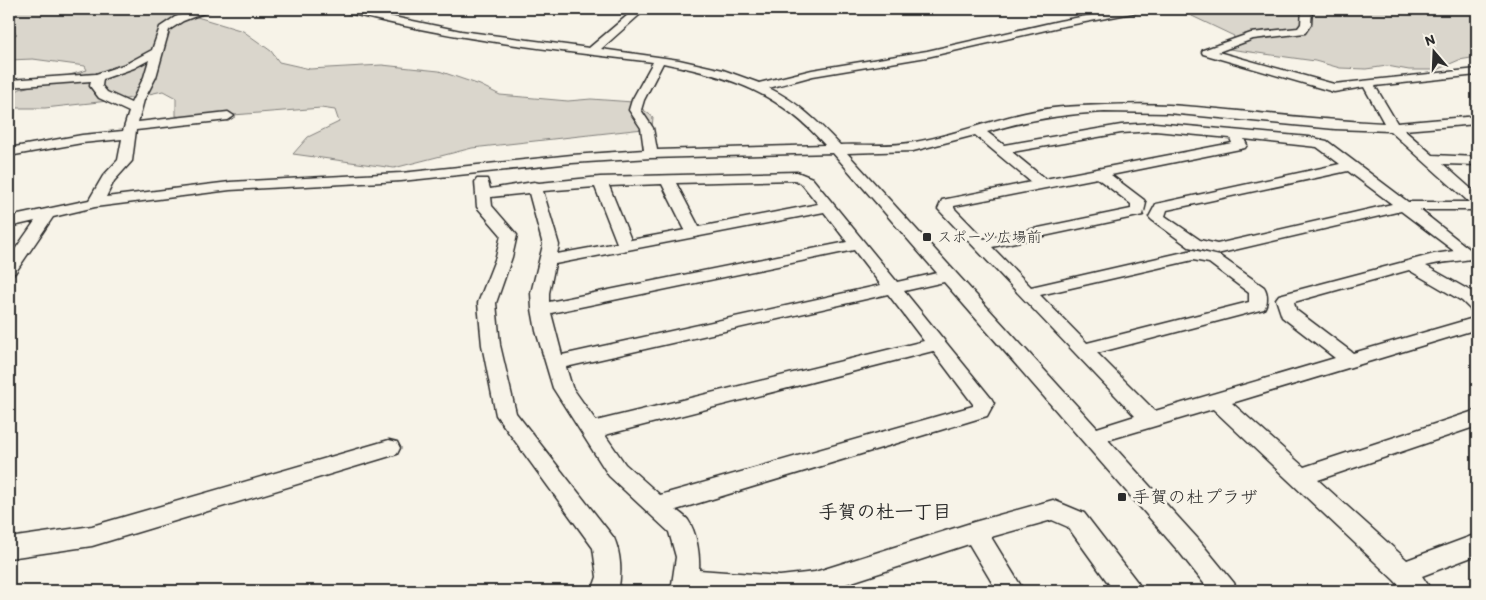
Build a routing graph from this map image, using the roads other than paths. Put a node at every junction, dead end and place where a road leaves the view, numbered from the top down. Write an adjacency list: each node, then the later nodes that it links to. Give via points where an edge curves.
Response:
1 (175, 9): 7 (street)
2 (209, 9): 7 (street)
3 (344, 9): 9 (street, via 462,36)
4 (641, 9): 9 (street)
5 (1138, 9): 15 (street, via 927,54 812,73)
6 (1307, 9): 14 (street, via 1302,31 1251,36 1207,52 1334,88)
7 (191, 15): 8 (street, via 164,29)
8 (156, 52): 12 (street, via 130,66); 17 (street, via 150,77)
9 (591, 52): 10 (street)
10 (660, 59): 15 (street, via 719,72); 28 (street, via 635,110 647,128)
11 (1477, 72): 14 (street)
12 (97, 77): 13 (street); 17 (street, via 96,86 103,95)
13 (9, 83)
14 (1368, 83): 21 (street)
15 (758, 87): 25 (street, via 808,119)
16 (1138, 108): 20 (street); 21 (street); 23 (street, via 1059,111)
17 (135, 110): 22 (street)
18 (228, 116): 22 (street)
19 (1477, 120): 21 (street)
20 (1155, 127): 24 (street); 26 (street, via 1121,129)
21 (1393, 127): 29 (street)
22 (130, 130): 27 (street); 40 (street, via 125,161 108,179)
23 (976, 130): 25 (street, via 913,147); 26 (street)
24 (1236, 133): 31 (street, via 1322,144); 33 (street, via 1240,145)
25 (837, 150): 28 (street); 53 (street)
26 (1001, 150): 36 (street)
27 (9, 152)
28 (651, 154): 32 (street)
29 (1430, 159): 30 (street); 39 (street)
30 (1477, 162)
31 (1350, 166): 41 (street); 41 (street, via 1161,207 1157,217 1195,244 1218,249)
32 (480, 169): 38 (street); 40 (street, via 401,177 230,186)
33 (1100, 173): 36 (street); 48 (street, via 1139,203 1138,212)
34 (667, 180): 35 (street); 43 (street, via 796,176 807,181); 46 (street)
35 (600, 181): 37 (street); 49 (street)
36 (1042, 184): 48 (street, via 947,203 946,209)
37 (534, 186): 38 (street); 50 (street, via 552,244)
38 (483, 194): 76 (street, via 485,207 509,235 488,303 491,345 506,414 605,545 609,577)
39 (1477, 201)
40 (95, 203): 44 (street)
41 (1402, 206): 42 (street); 51 (street, via 1469,255 1440,257)
42 (1477, 206)
43 (826, 207): 46 (street); 47 (street)
44 (47, 215): 45 (street); 52 (street)
45 (9, 222)
46 (694, 232): 49 (street)
47 (857, 245): 54 (street); 57 (street)
48 (980, 245): 55 (street)
49 (626, 246): 50 (street)
50 (547, 260): 57 (street, via 540,293)
51 (1412, 264): 56 (street, via 1468,297); 61 (street, via 1285,300 1288,312)
52 (9, 269)
53 (947, 276): 54 (street); 67 (street)
54 (893, 288): 59 (street); 62 (street)
55 (1027, 293): 60 (street); 60 (street, via 1193,255 1214,259 1258,291 1258,305)
56 (1477, 306)
57 (542, 309): 62 (street)
58 (1477, 323): 61 (street)
59 (937, 344): 66 (street); 70 (street, via 984,403 980,411)
60 (1083, 350): 65 (street)
61 (1350, 360): 63 (street)
62 (555, 363): 66 (street, via 564,388)
63 (1215, 399): 65 (street); 69 (street)
64 (1477, 418): 69 (street)
65 (1150, 419): 67 (street)
66 (592, 430): 70 (street, via 617,470)
67 (1092, 437): 79 (street)
68 (389, 448): 73 (street, via 92,536)
69 (1301, 477): 74 (street)
70 (656, 506): 75 (street, via 679,527 688,557)
71 (974, 532): 75 (street, via 814,583 780,587); 77 (street); 78 (street, via 1053,510 1063,513 1076,520)
72 (1477, 544): 74 (street)
73 (9, 548)
74 (1403, 572): 80 (street)
75 (685, 586)
76 (605, 591)
77 (1010, 591)
78 (1129, 591)
79 (1222, 591)
80 (1419, 591)

